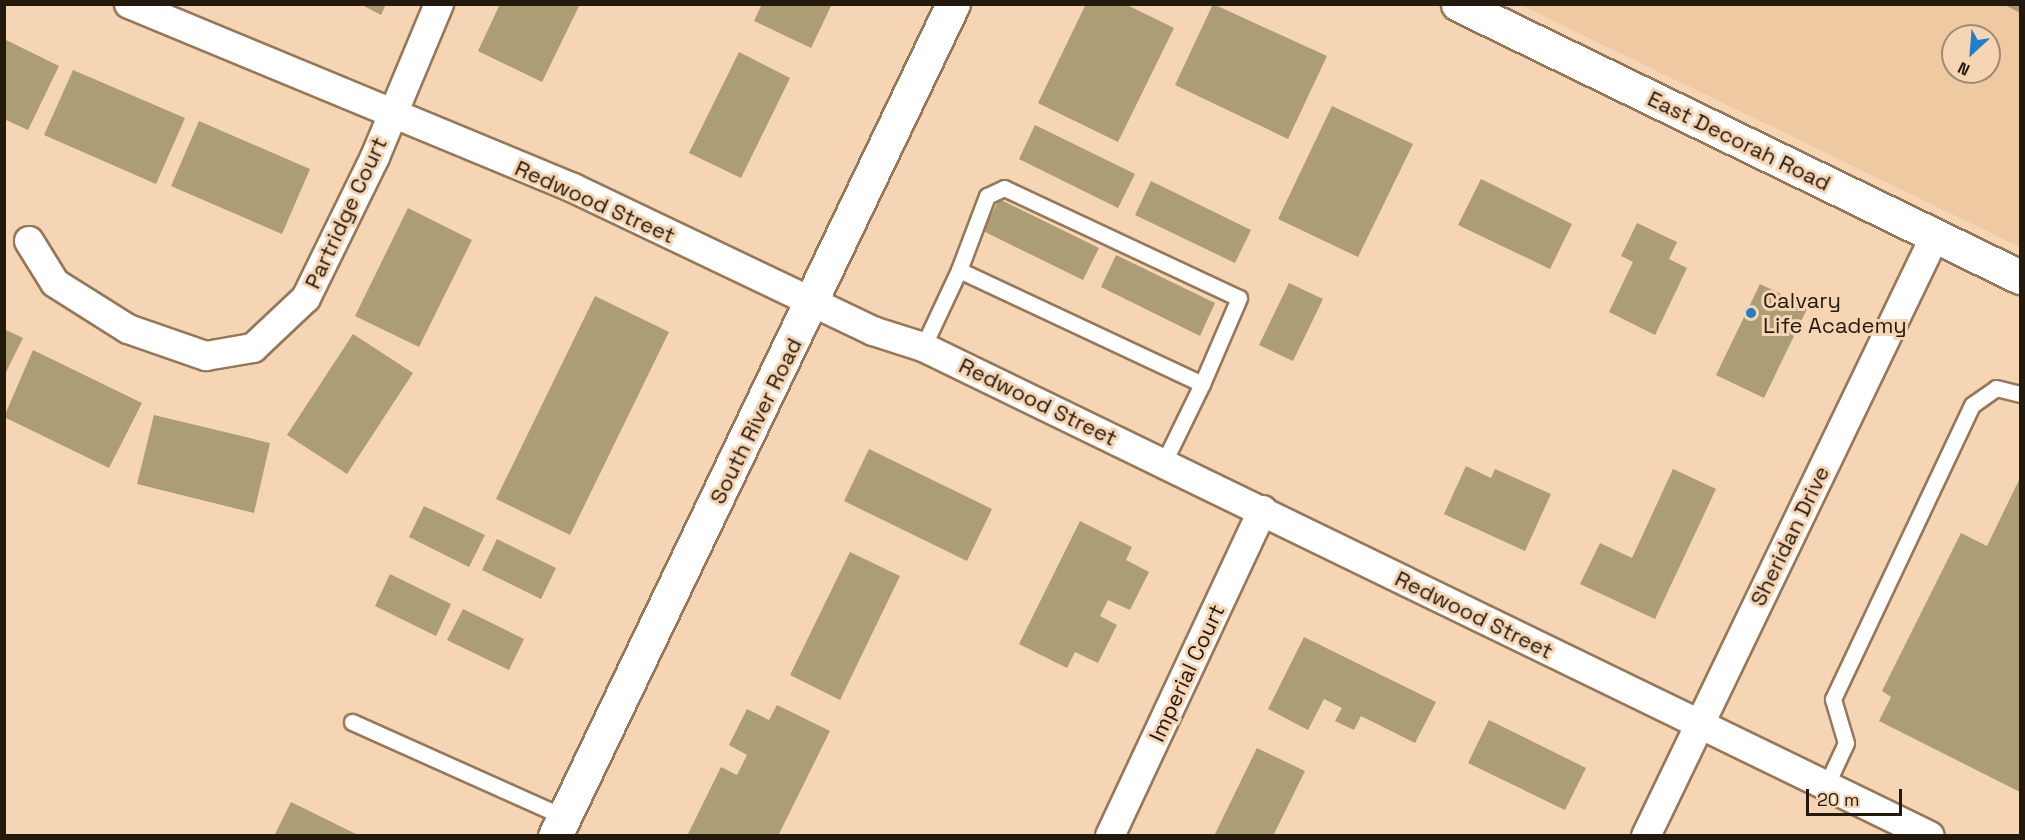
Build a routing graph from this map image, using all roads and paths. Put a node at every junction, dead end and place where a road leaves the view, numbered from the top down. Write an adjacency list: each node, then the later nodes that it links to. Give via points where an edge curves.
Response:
1 (129, 4): 5 (street, Redwood Street)
2 (439, 4): 5 (street, Partridge Court)
3 (954, 4): 10 (street, South River Road)
4 (1458, 4): 6 (street, East Decorah Road)
5 (392, 114): 7 (street, Partridge Court, via 306,298 253,348 206,356 128,329 55,283); 10 (street, Redwood Street, via 573,188)
6 (1935, 236): 9 (street, East Decorah Road); 17 (street, Sheridan Drive)
7 (29, 241)
8 (959, 270): 11 (lane); 12 (lane); 12 (lane, via 987,196 1004,188 1239,298)
9 (2020, 277)
10 (814, 302): 11 (street, Redwood Street, via 873,331); 19 (street, South River Road)
11 (923, 347): 14 (street, Redwood Street)
12 (1202, 384): 14 (lane)
13 (2020, 394): 18 (lane, via 1996,388 1972,405 1833,699 1846,743)
14 (1164, 462): 15 (street, Redwood Street)
15 (1263, 510): 17 (street, Redwood Street); 20 (street, Imperial Court)
16 (352, 722): 19 (lane)
17 (1699, 726): 18 (street, Redwood Street); 21 (street, Sheridan Drive)
18 (1826, 786): 22 (street, Redwood Street)
19 (559, 826)
20 (1110, 836)
21 (1646, 836)
22 (1930, 836)

